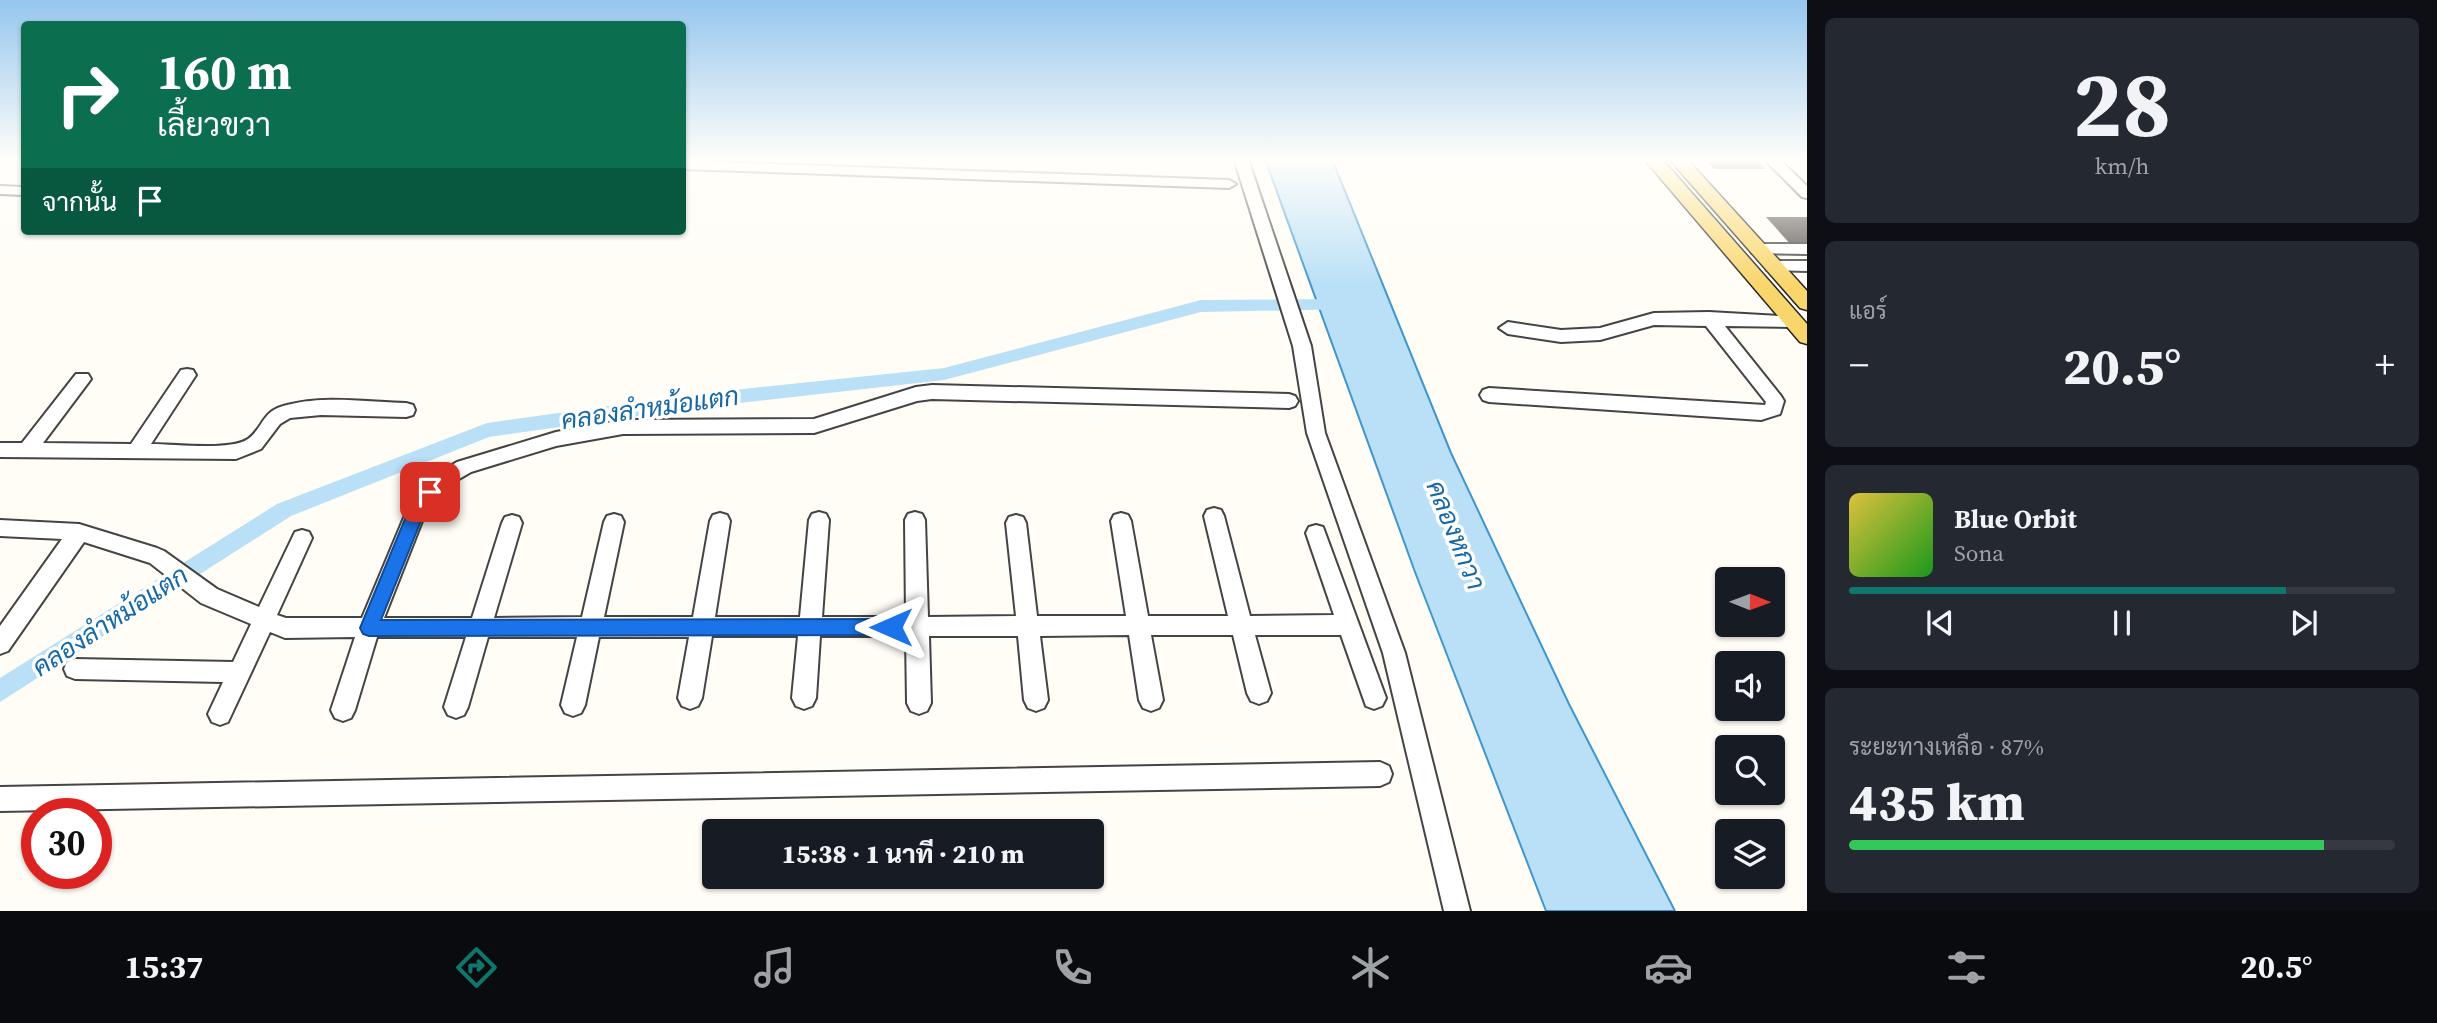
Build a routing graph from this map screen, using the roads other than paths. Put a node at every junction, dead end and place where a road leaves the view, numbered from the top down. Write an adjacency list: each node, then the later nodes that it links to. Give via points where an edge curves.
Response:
1 (1254, 202): 60 (street, via 1302,346 1316,433 1394,653)
2 (1689, 202): 10 (main road)
3 (1716, 202): 4 (main road)
4 (1758, 249): 5 (street); 6 (main road)
5 (1807, 249)
6 (1773, 266): 7 (street); 8 (main road)
7 (1807, 266)
8 (1807, 303)
9 (1709, 318): 10 (street); 11 (street, via 1654,319 1600,334 1561,337); 15 (street, via 1775,401 1773,409 1761,413)
10 (1792, 321): 12 (main road)
11 (1508, 328)
12 (1807, 337)
13 (187, 375): 20 (street)
14 (82, 379): 19 (street)
15 (1489, 396)
16 (1289, 401): 42 (street, via 932,392 814,426 645,426 556,439 464,467 440,481 420,502)
17 (406, 410): 20 (street, via 293,411 281,413 252,447 244,450)
18 (0, 450): 19 (street)
19 (26, 451): 20 (street)
20 (136, 452)
21 (1214, 516): 35 (street)
22 (819, 520): 41 (street)
23 (915, 520): 37 (street)
24 (720, 521): 40 (street)
25 (1121, 521): 38 (street)
26 (614, 522): 39 (street)
27 (512, 523): 43 (street)
28 (1016, 523): 34 (street)
29 (0, 528): 30 (street)
30 (79, 532): 33 (street, via 157,557 209,596); 44 (street)
31 (1316, 533): 36 (street)
32 (302, 538): 33 (street)
33 (264, 619): 42 (street, via 285,628); 46 (street)
34 (1027, 625): 37 (street); 38 (street); 52 (street)
35 (1242, 625): 36 (street); 38 (street); 47 (street)
36 (1348, 625): 50 (street)
37 (917, 626): 41 (street); 53 (street)
38 (1138, 626): 51 (street)
39 (590, 627): 40 (street); 43 (street); 54 (street)
40 (702, 627): 41 (street); 48 (street)
41 (810, 627): 49 (street)
42 (369, 628): 43 (street); 56 (street)
43 (482, 628): 55 (street)
44 (0, 644)
45 (75, 669): 46 (street)
46 (239, 672): 57 (street)
47 (1259, 692)
48 (690, 698)
49 (804, 698)
50 (1374, 698)
51 (1151, 699)
52 (1036, 700)
53 (919, 702)
54 (572, 705)
55 (456, 707)
56 (343, 709)
57 (220, 714)
58 (1380, 774): 59 (street)
59 (0, 799)
60 (1457, 911)

